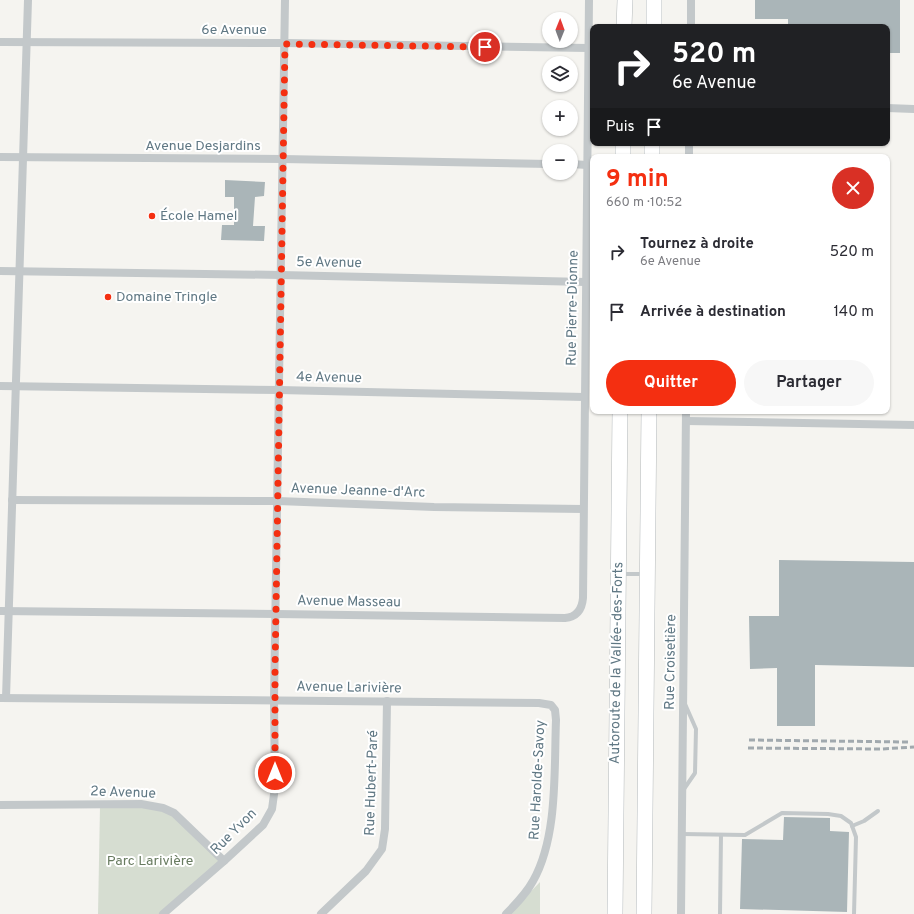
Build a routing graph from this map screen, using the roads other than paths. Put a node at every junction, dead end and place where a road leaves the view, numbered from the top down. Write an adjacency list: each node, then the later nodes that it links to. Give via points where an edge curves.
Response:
1 (28, 0): 11 (street)
2 (285, 0): 12 (street, Rue Yvon)
3 (589, 0): 13 (street, Rue Pierre-Dionne)
4 (625, 0): 7 (highway)
5 (654, 0): 8 (highway)
6 (691, 0): 9 (street)
7 (624, 24)
8 (654, 24)
9 (691, 24)
10 (0, 42): 11 (street, 6e Avenue)
11 (26, 42): 12 (street, 6e Avenue); 17 (street)
12 (285, 44): 13 (street, 6e Avenue); 18 (street, Rue Yvon)
13 (588, 48): 21 (street, Rue Pierre-Dionne)
14 (890, 108): 15 (street)
15 (914, 109)
16 (0, 157): 17 (street, Avenue Desjardins)
17 (23, 157): 18 (street, Avenue Desjardins); 23 (street)
18 (283, 159): 19 (street, Avenue Desjardins); 24 (street, Rue Yvon)
19 (542, 164)
20 (578, 164): 21 (street)
21 (587, 165): 25 (street, Rue Pierre-Dionne)
22 (0, 271): 23 (street, 5e Avenue)
23 (19, 272): 24 (street, 5e Avenue); 27 (street)
24 (281, 275): 25 (street, 5e Avenue); 28 (street, Rue Yvon)
25 (586, 282): 29 (street, Rue Pierre-Dionne)
26 (0, 386): 27 (street, 4e Avenue)
27 (16, 387): 28 (street, 4e Avenue); 35 (street)
28 (279, 390): 29 (street, 4e Avenue); 36 (street, Rue Yvon)
29 (584, 397): 37 (street, Rue Pierre-Dionne)
30 (620, 414): 38 (highway, Autoroute de la Vallée-des-Forts)
31 (649, 414): 39 (highway, Autoroute de la Vallée-des-Forts)
32 (686, 414): 33 (street, Rue Croisetière)
33 (686, 421): 34 (street); 47 (street, Rue Croisetière)
34 (914, 426)
35 (12, 500): 36 (street, Avenue Jeanne-d'Arc); 41 (street)
36 (278, 501): 37 (street, Avenue Jeanne-d'Arc); 42 (street, Rue Yvon)
37 (583, 509): 43 (street, Rue Pierre-Dionne, via 582,604)
38 (618, 574): 39 (lane); 59 (highway, Autoroute de la Vallée-des-Forts)
39 (647, 574): 60 (highway, Autoroute de la Vallée-des-Forts)
40 (0, 611): 41 (street, Avenue Masseau)
41 (9, 612): 42 (street, Avenue Masseau); 44 (street)
42 (276, 614): 43 (street, Avenue Masseau, via 565,618); 45 (street, Rue Yvon)
43 (576, 614)
44 (3, 698): 45 (street, Avenue Larivière)
45 (274, 700): 46 (street, Avenue Larivière); 55 (street, Rue Yvon, via 275,787 272,809 263,825)
46 (387, 701): 48 (street, Avenue Larivière, via 548,704); 57 (street, Rue Hubert-Paré, via 385,830 382,849 366,871)
47 (684, 701): 49 (street, Rue Croisetière); 49 (lane, via 696,729 695,773)
48 (553, 707): 58 (street, Rue Harolde-Savoy, via 556,720 553,792 547,848 533,882)
49 (683, 791): 53 (street, Rue Croisetière)
50 (0, 805): 55 (street, 2e Avenue, via 141,804 162,808 174,813)
51 (878, 811): 52 (lane)
52 (852, 826): 54 (lane, via 846,819 836,815 782,813 745,834); 63 (lane, via 857,845)
53 (682, 834): 54 (lane); 61 (street, Rue Croisetière)
54 (721, 835): 62 (lane)
55 (224, 861): 56 (street, Rue Yvon)
56 (163, 914)
57 (322, 914)
58 (506, 914)
59 (615, 914)
60 (644, 914)
61 (681, 914)
62 (720, 914)
63 (854, 914)

